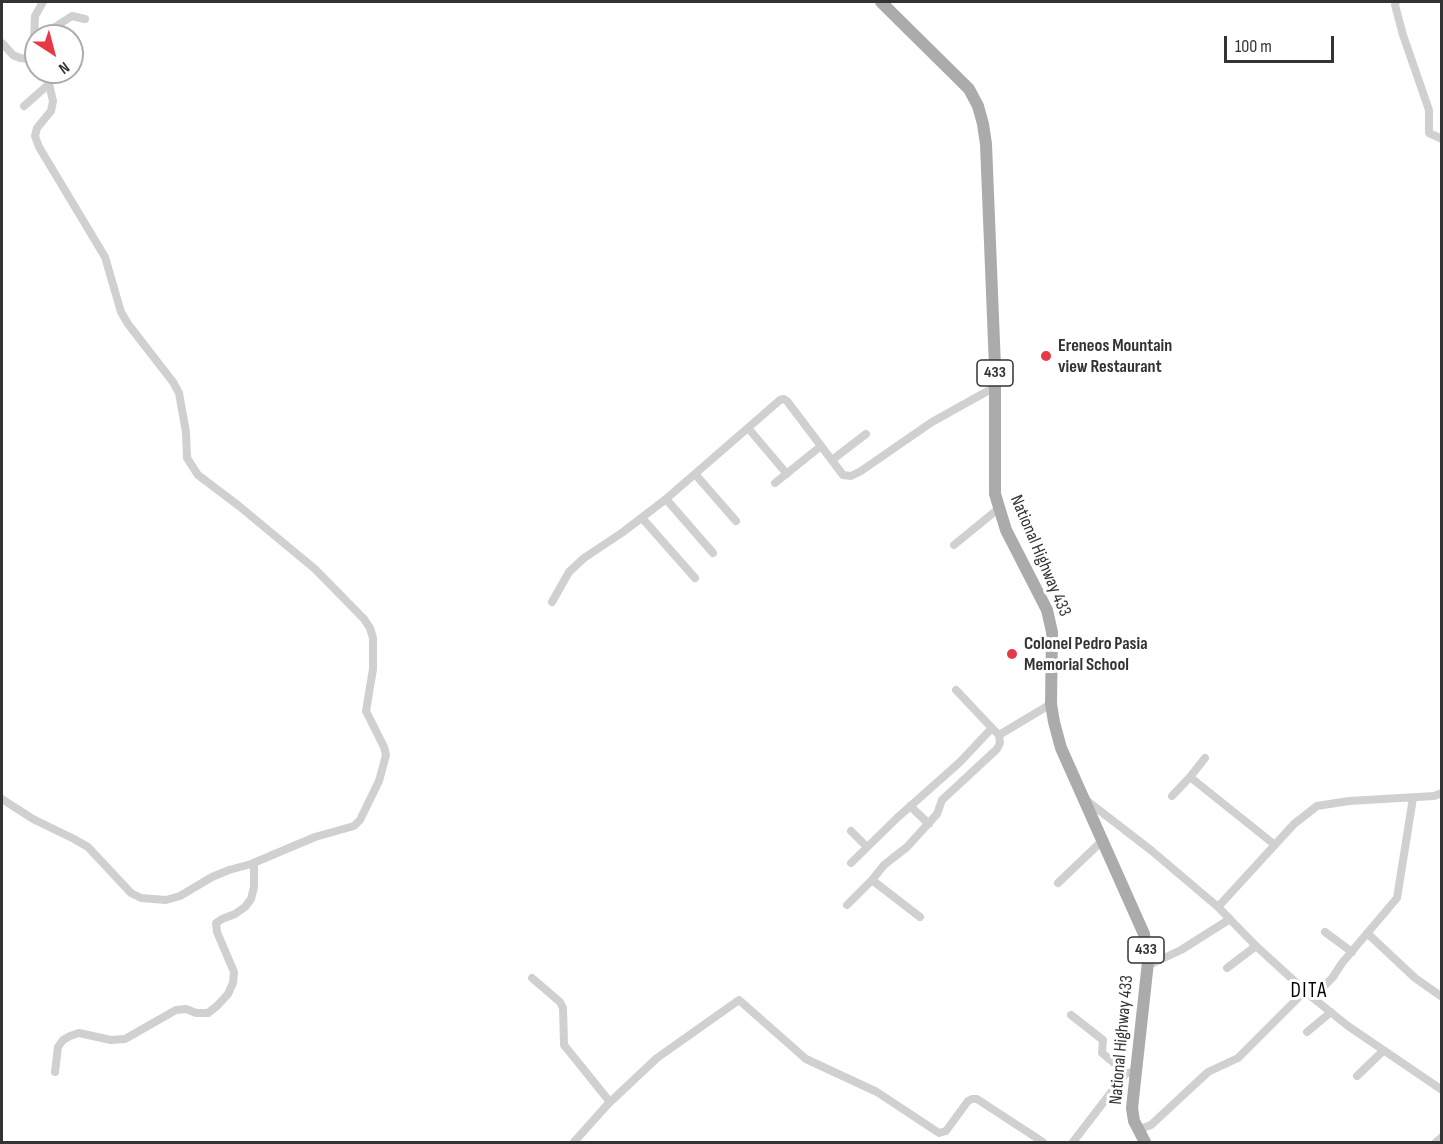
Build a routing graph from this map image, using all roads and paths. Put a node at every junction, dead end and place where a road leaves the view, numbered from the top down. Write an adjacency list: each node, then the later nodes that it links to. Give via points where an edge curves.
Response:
1 (43, 2): 5 (street, via 35,16)
2 (881, 2): 12 (main road, National Highway 433 / 433, via 955,73 978,106 986,144)
3 (1396, 2): 11 (street, via 1429,110 1429,133)
4 (85, 19): 6 (street, via 72,16)
5 (36, 24)
6 (60, 24)
7 (2, 43): 8 (street)
8 (24, 58)
9 (49, 84): 10 (street); 45 (street, via 53,101 51,111 37,128 39,147 105,257 121,312 179,393 187,458 194,470 315,569 364,619 373,638 366,711 386,755 360,820 354,826 315,837)
10 (24, 106)
11 (1442, 139)
12 (995, 387): 16 (street, via 850,476 843,474); 21 (main road, National Highway 433 / 433, via 994,482)
13 (748, 428): 15 (street, via 784,399); 17 (street); 18 (street)
14 (866, 434): 16 (street)
15 (821, 446): 16 (street); 18 (street)
16 (832, 460)
17 (695, 474): 20 (street); 23 (street)
18 (787, 474): 19 (street)
19 (775, 483)
20 (666, 499): 22 (street); 25 (street)
21 (998, 509): 24 (street); 29 (main road, National Highway 433 / 433, via 1047,610 1052,632)
22 (642, 518): 26 (street); 27 (street, via 584,558 570,572)
23 (736, 521)
24 (954, 544)
25 (713, 553)
26 (695, 578)
27 (552, 602)
28 (956, 690): 30 (street)
29 (1051, 704): 31 (street); 36 (main road, National Highway 433 / 433, via 1061,748)
30 (992, 728): 31 (street); 39 (street)
31 (999, 735): 40 (street, via 997,748 942,800 938,814)
32 (1205, 758): 33 (street)
33 (1190, 777): 35 (street); 43 (street)
34 (1442, 793): 37 (street)
35 (1172, 796)
36 (1082, 797): 42 (main road, National Highway 433 / 433); 50 (street)
37 (1413, 798): 43 (street, via 1317,806); 54 (street, via 1398,897)
38 (2, 799): 45 (street, via 88,847 141,898 166,900 180,896 212,877)
39 (910, 806): 40 (street); 44 (street)
40 (929, 824): 47 (street)
41 (851, 831): 44 (street)
42 (1103, 840): 48 (street); 57 (main road, National Highway 433 / 433, via 1144,934)
43 (1275, 845): 50 (street)
44 (867, 847): 46 (street)
45 (254, 863): 67 (street, via 251,899 235,914 216,923 234,972 231,989 217,1006 208,1013 176,1010 125,1039 79,1033 70,1036 58,1047)
46 (851, 863)
47 (872, 880): 49 (street); 51 (street)
48 (1058, 884)
49 (848, 905)
50 (1218, 907): 52 (street)
51 (920, 917)
52 (1230, 919): 55 (street); 57 (street)
53 (1326, 932): 56 (street)
54 (1367, 933): 56 (street); 61 (street, via 1415,978)
55 (1256, 946): 58 (street); 60 (street)
56 (1352, 952): 62 (street)
57 (1148, 966): 68 (main road, National Highway 433 / 433)
58 (1227, 968)
59 (532, 978): 71 (street, via 560,1002 564,1045)
60 (1305, 991): 62 (street); 72 (street, via 1238,1058 1208,1072 1151,1125)
61 (1442, 997)
62 (1313, 998): 63 (street)
63 (1331, 1012): 65 (street); 66 (street)
64 (1071, 1016): 68 (street, via 1103,1040 1101,1053)
65 (1307, 1032)
66 (1383, 1051): 69 (street); 70 (street)
67 (55, 1072)
68 (1131, 1072): 72 (main road, National Highway 433 / 433); 76 (street)
69 (1357, 1076)
70 (1442, 1090)
71 (610, 1102): 74 (street); 75 (street, via 657,1058 739,1000 806,1059 877,1092 939,1133 946,1131 968,1101 976,1099)
72 (1137, 1130): 77 (main road, National Highway 433 / 433)
73 (1442, 1137): 78 (street)
74 (574, 1143)
75 (1043, 1143)
76 (1073, 1143)
77 (1145, 1143)
78 (1436, 1143)

